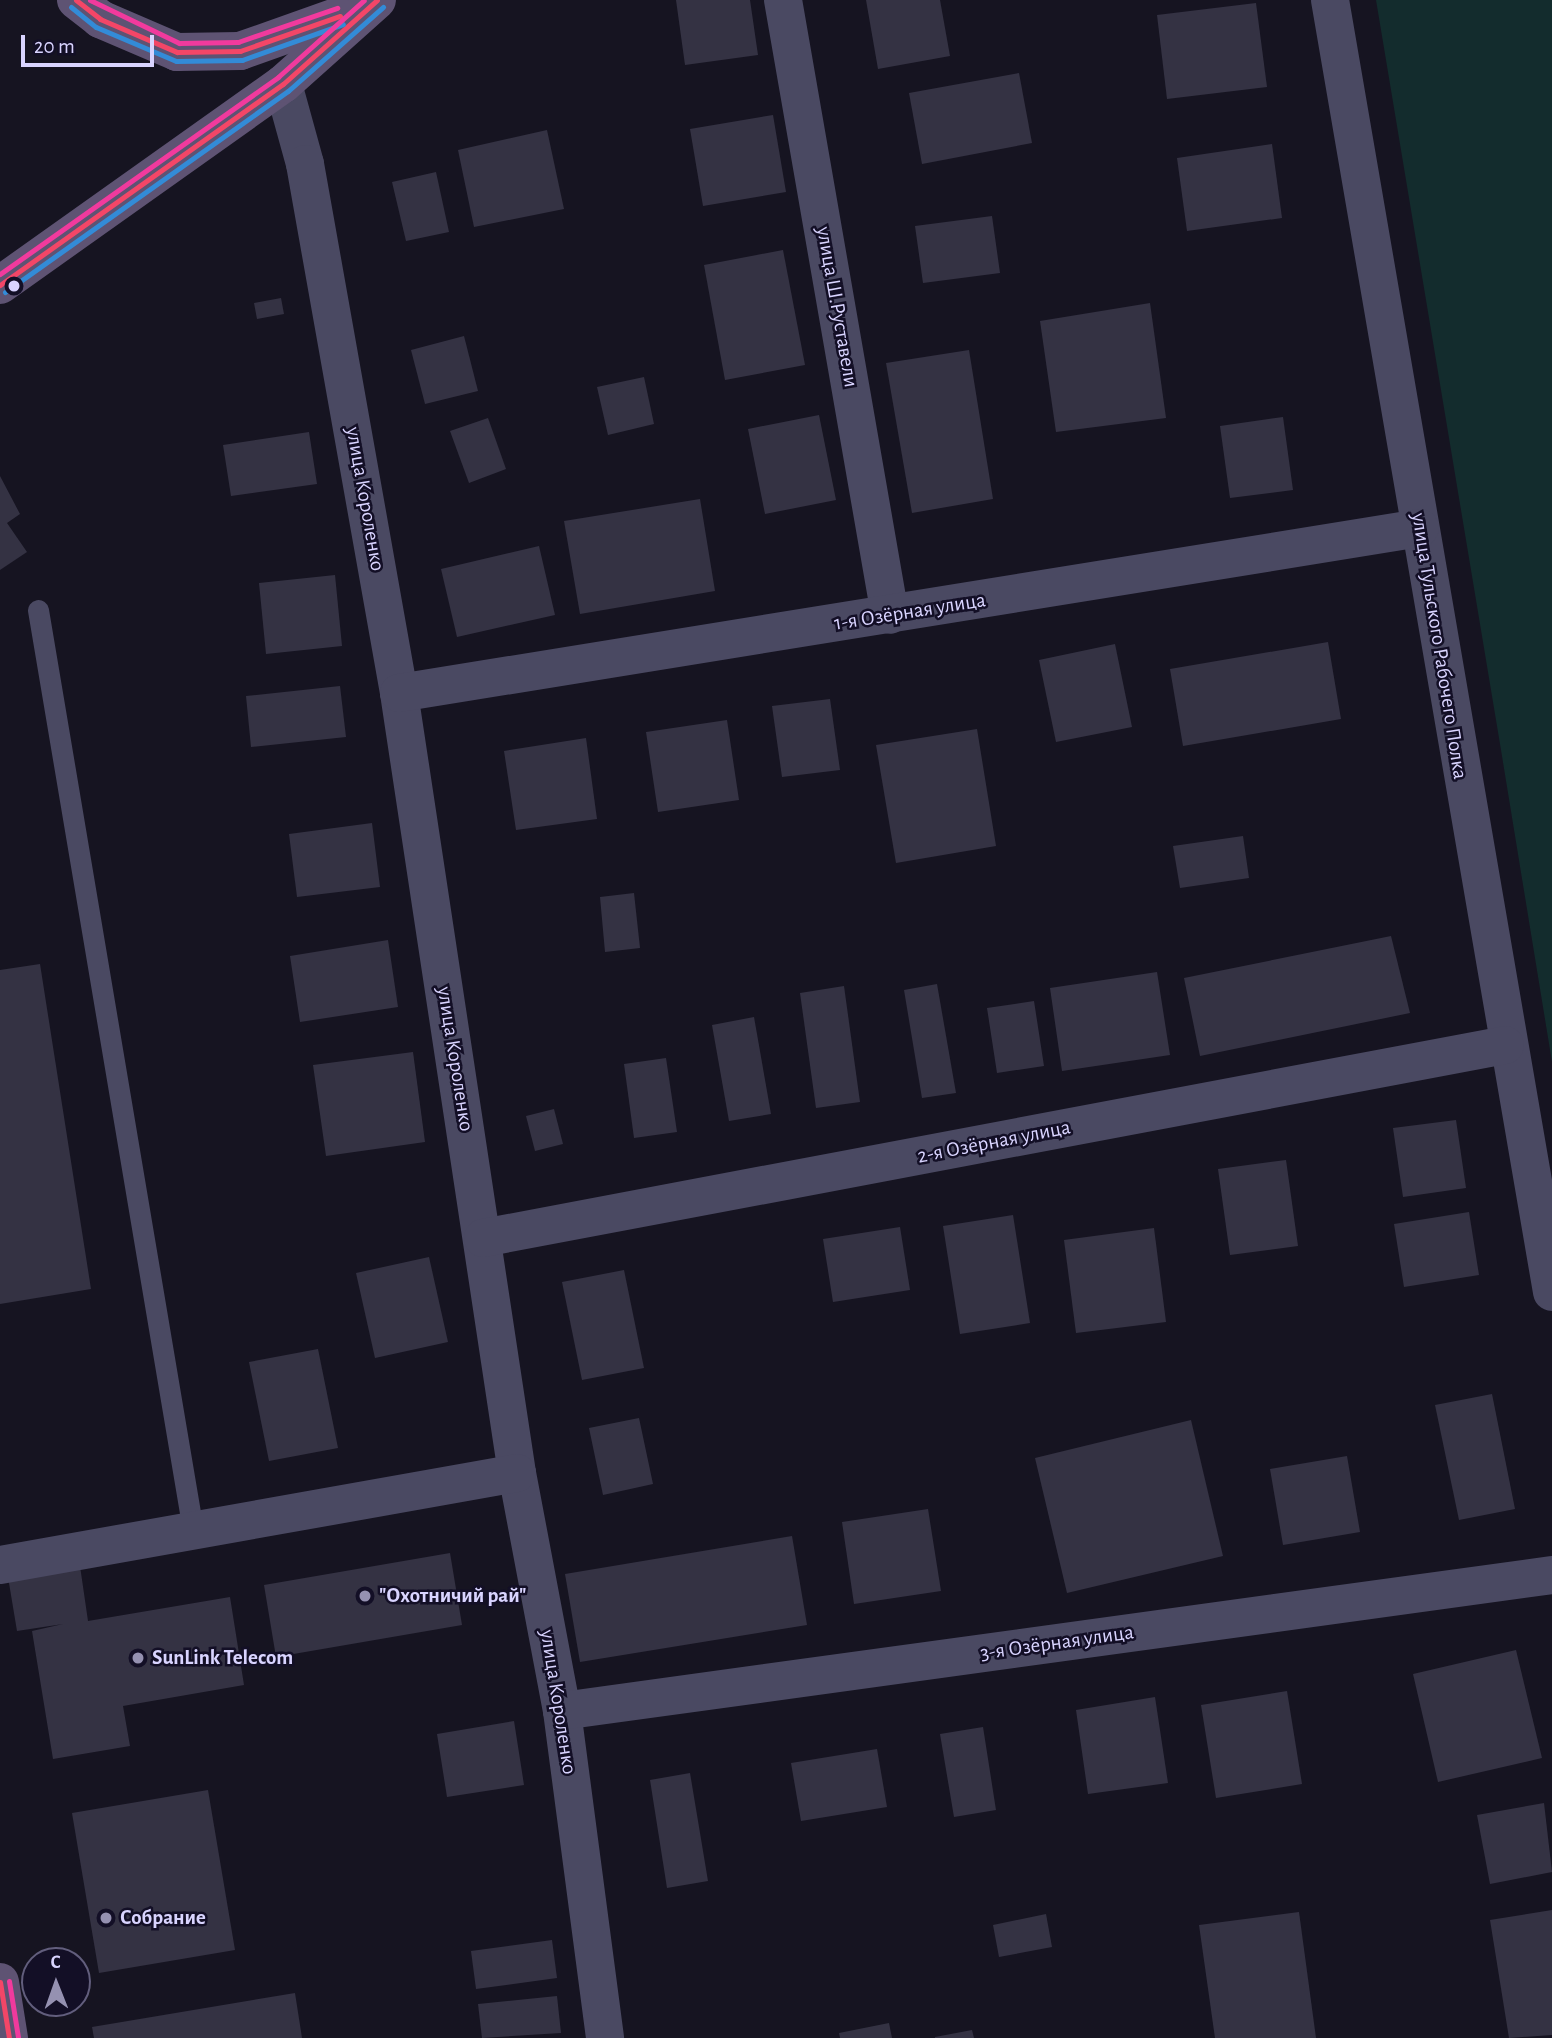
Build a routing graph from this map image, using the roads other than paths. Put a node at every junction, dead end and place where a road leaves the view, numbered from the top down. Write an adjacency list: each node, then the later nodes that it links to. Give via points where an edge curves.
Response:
1 (76, 0): 4 (main road, via 100,19 177,52 240,51)
2 (783, 0): 10 (street, улица Ш.Руставели)
3 (1330, 0): 8 (street, улица Тульского Рабочего Полка)
4 (375, 2): 5 (main road)
5 (283, 84): 6 (main road); 11 (street, улица Короленко, via 305,164)
6 (17, 267): 7 (main road)
7 (0, 285)
8 (1420, 528): 10 (street, 1-я Озёрная улица); 12 (street, улица Тульского Рабочего Полка)
9 (38, 610): 16 (lane)
10 (890, 615): 11 (street, 1-я Озёрная улица)
11 (399, 693): 13 (street, улица Короленко)
12 (1505, 1045): 13 (street, 2-я Озёрная улица); 14 (street, улица Тульского Рабочего Полка)
13 (483, 1238): 15 (street, улица Короленко)
14 (1552, 1292)
15 (517, 1474): 16 (street); 19 (street, улица Короленко)
16 (193, 1530): 17 (street)
17 (0, 1565)
18 (1552, 1575): 19 (street, 3-я Озёрная улица)
19 (562, 1711): 22 (street, улица Короленко)
20 (0, 1982): 21 (main road)
21 (9, 2038)
22 (605, 2038)

